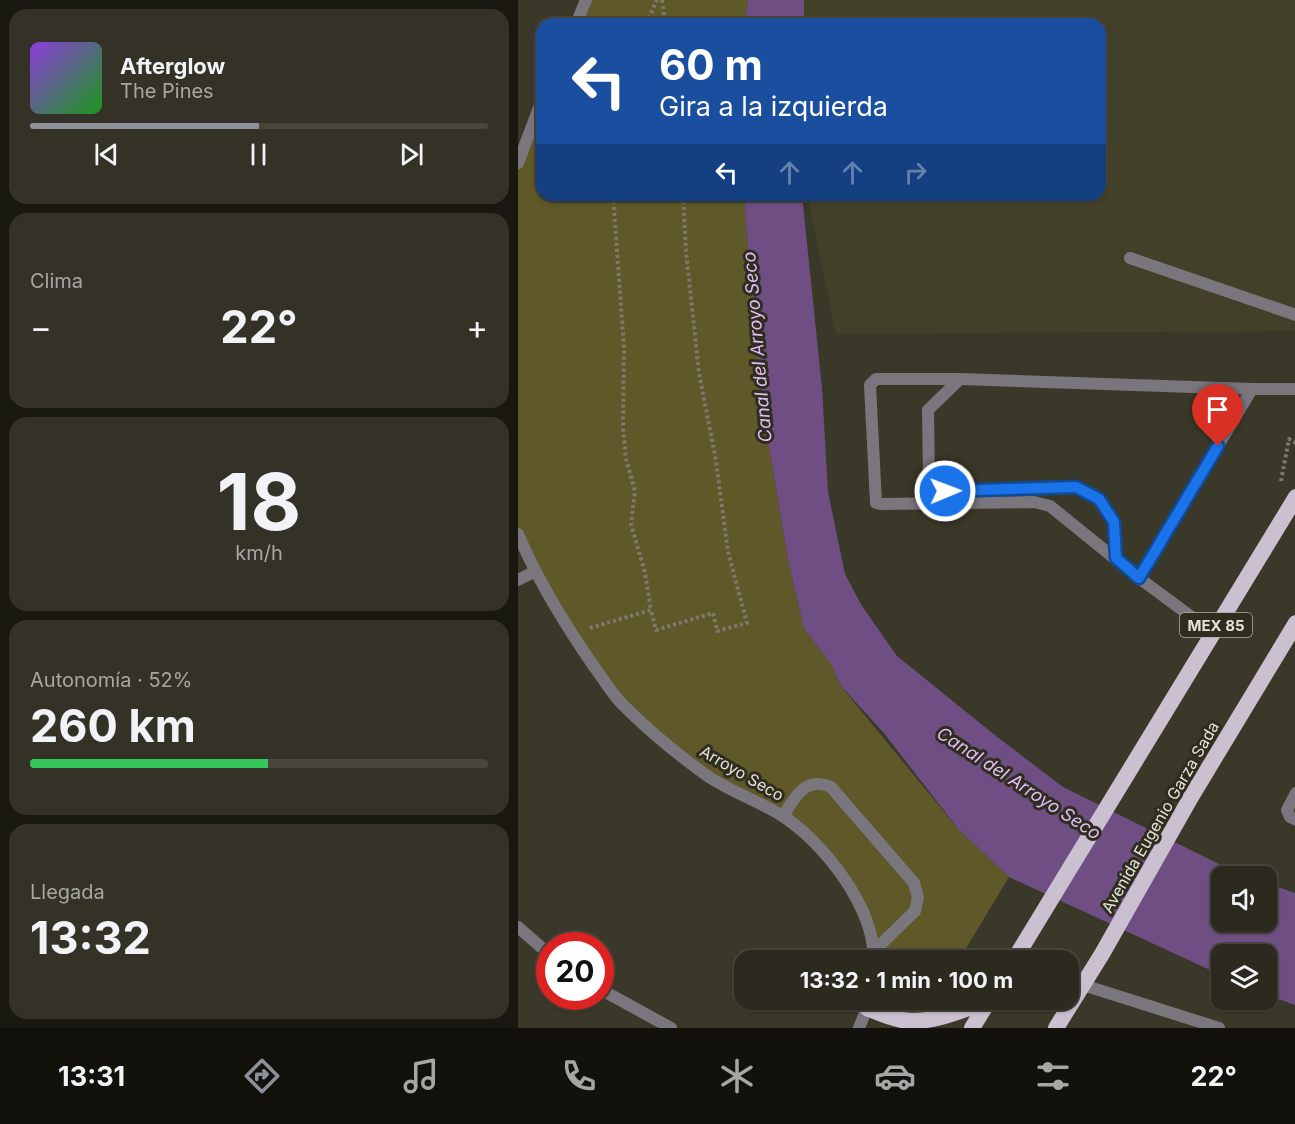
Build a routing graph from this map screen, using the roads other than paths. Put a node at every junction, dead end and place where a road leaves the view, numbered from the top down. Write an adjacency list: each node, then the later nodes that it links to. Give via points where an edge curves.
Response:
1 (586, 0): 2 (street)
2 (578, 18)
3 (536, 116): 4 (street)
4 (518, 163)
5 (1130, 258): 6 (street)
6 (1295, 315)
7 (960, 379): 8 (street); 12 (street, via 928,410 929,479 945,491 1076,487 1099,499 1114,522); 12 (street, via 876,379 872,383 876,503 1043,504)
8 (1252, 389): 9 (street); 14 (street)
9 (1295, 389)
10 (1295, 497): 17 (highway, MEX 85)
11 (518, 534): 13 (street, Arroyo Seco)
12 (1116, 558): 14 (street)
13 (534, 572): 15 (street); 19 (street, Arroyo Seco, via 575,640 620,703 663,743 710,777)
14 (1139, 578): 17 (street)
15 (518, 580)
16 (1295, 623): 26 (highway, Avenida Eugenio Garza Sada)
17 (1212, 632): 25 (highway, MEX 85)
18 (1295, 793): 20 (street, via 1287,810)
19 (783, 816): 23 (street, Arroyo Seco, via 834,863 857,899); 24 (street, via 797,793 810,785 821,783 831,787 914,883 918,897 915,910)
20 (1295, 820)
21 (518, 927): 22 (street)
22 (536, 943)
23 (871, 950)
24 (878, 950)
25 (1020, 950)
26 (1082, 985): 35 (highway, Avenida Eugenio Garza Sada); 36 (street)
27 (614, 997): 32 (street)
28 (865, 1010): 33 (street)
29 (877, 1010): 30 (highway, via 885,1016 913,1021)
30 (961, 1010)
31 (983, 1010): 34 (highway)
32 (671, 1028)
33 (859, 1028)
34 (972, 1028)
35 (1056, 1028)
36 (1219, 1028)

